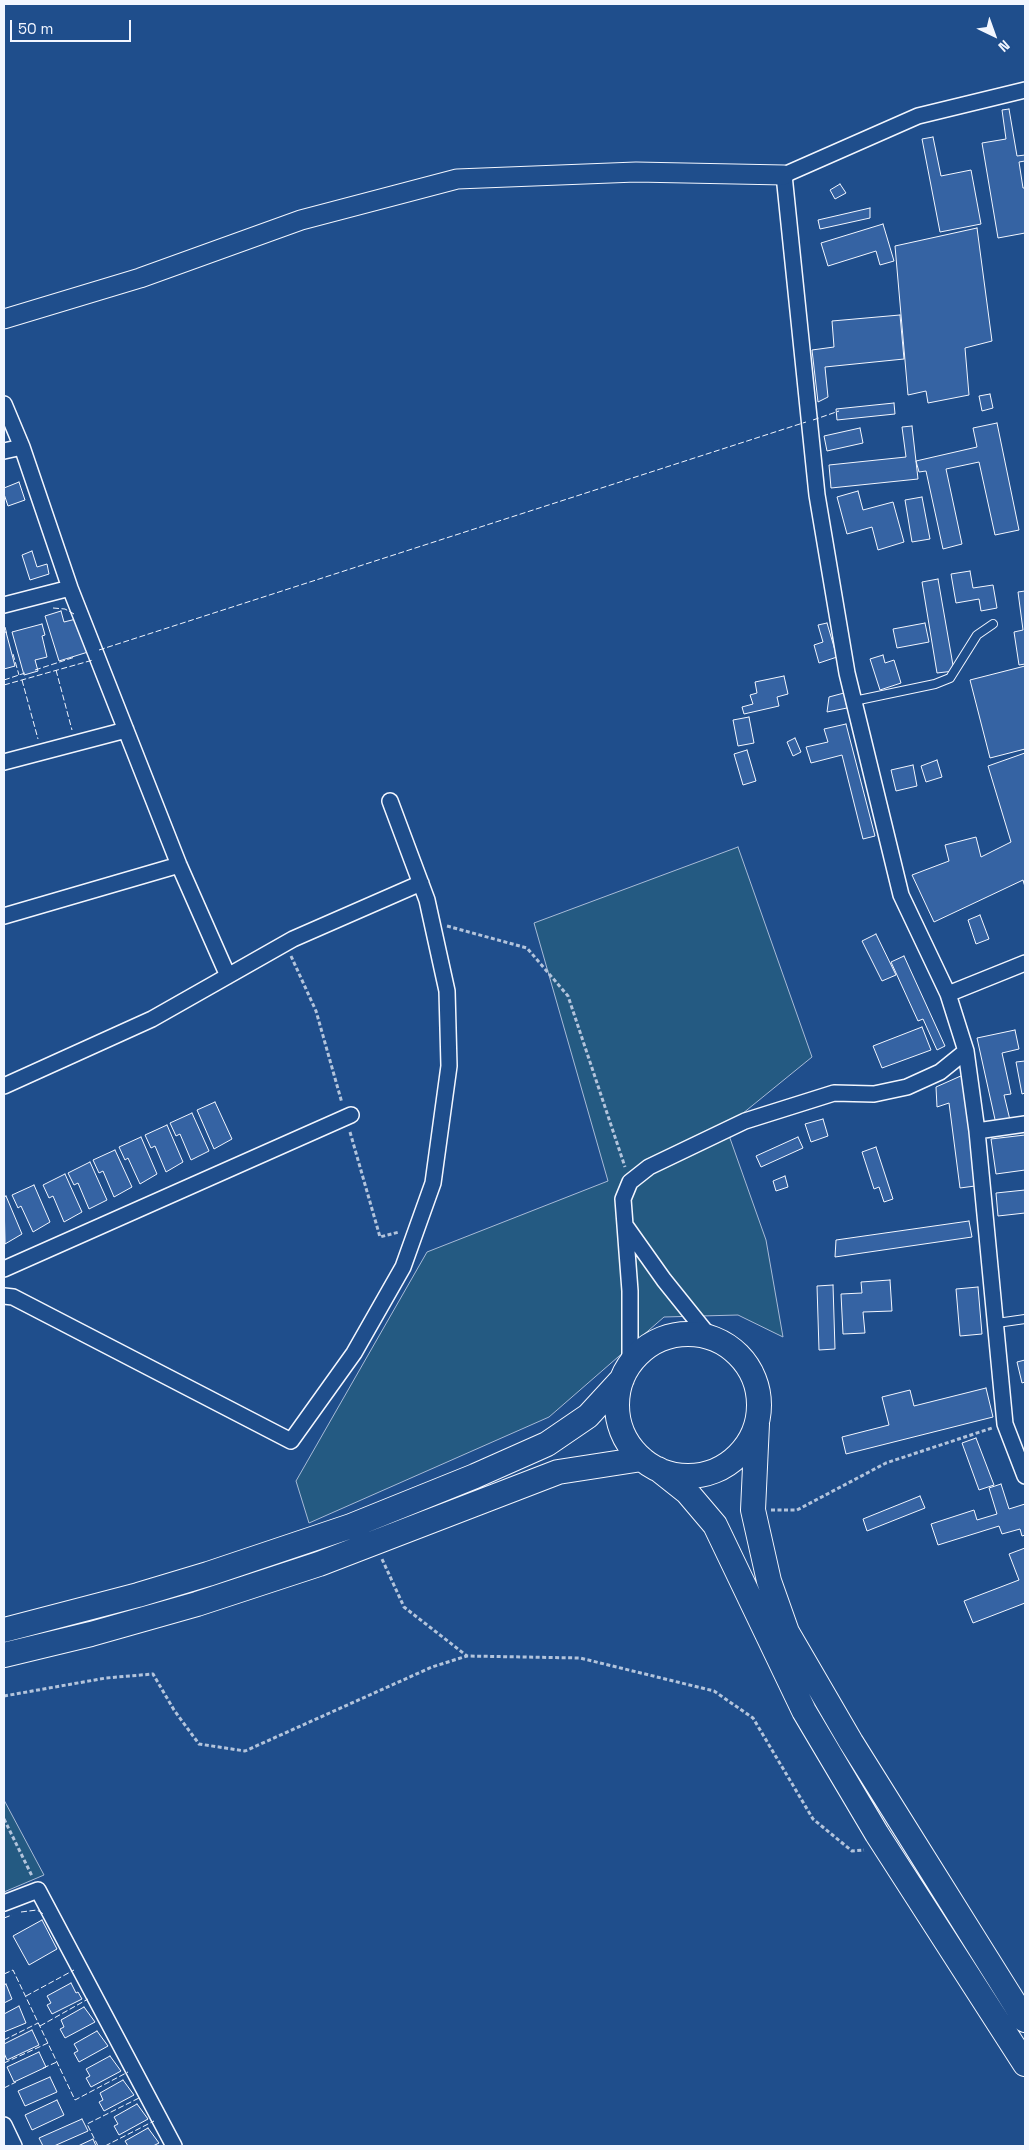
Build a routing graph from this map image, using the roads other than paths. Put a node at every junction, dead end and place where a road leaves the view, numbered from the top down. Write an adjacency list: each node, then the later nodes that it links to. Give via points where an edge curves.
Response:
1 (1025, 90): 2 (street, via 918,116)
2 (784, 175): 3 (street, via 636,172 457,179 301,220 140,278); 10 (street, via 817,495)
3 (4, 319)
4 (4, 404): 5 (street)
5 (22, 447): 6 (street); 7 (street)
6 (4, 451)
7 (70, 588): 8 (street); 11 (street)
8 (4, 605)
9 (993, 624): 10 (lane, via 977,635 950,678)
10 (854, 701): 19 (street, via 901,894)
11 (126, 730): 12 (street); 14 (street)
12 (4, 762)
13 (390, 802): 15 (street)
14 (179, 865): 16 (street); 18 (street)
15 (421, 883): 18 (street, via 285,944); 27 (street, via 447,991 449,1066 433,1183 403,1267 354,1353 291,1441 13,1297)
16 (4, 916)
17 (1025, 963): 19 (street)
18 (228, 976): 21 (street, via 152,1019)
19 (948, 994): 20 (street)
20 (966, 1051): 24 (street); 25 (street, via 940,1072 907,1087 874,1094 834,1092 745,1121 649,1168 630,1182 624,1199)
21 (4, 1086)
22 (347, 1117): 26 (street)
23 (1025, 1124): 24 (street)
24 (977, 1131): 29 (street)
25 (625, 1223): 30 (street, via 664,1280); 31 (street, via 630,1291)
26 (4, 1269)
27 (4, 1296)
28 (1025, 1319): 29 (lane)
29 (997, 1323): 34 (street, via 1005,1424)
30 (709, 1336): 31 (highway, via 687,1334 666,1337 646,1348); 32 (highway, via 729,1346 745,1361 756,1381 760,1402)
31 (626, 1371): 33 (highway, via 618,1396 622,1430 630,1446); 35 (highway, via 588,1416 547,1444 475,1476 351,1526 208,1574)
32 (757, 1424): 33 (highway, via 748,1443 735,1458 718,1469 678,1475); 38 (highway, via 753,1510 769,1581 787,1632 851,1742)
33 (650, 1464): 36 (highway, via 558,1472 319,1564 197,1604); 39 (highway, via 687,1492 716,1525 804,1711 886,1848)
34 (1025, 1476)
35 (4, 1630)
36 (4, 1655)
37 (4, 1903): 42 (street, via 38,1890)
38 (1025, 2020)
39 (1025, 2064)
40 (4, 2125): 41 (street)
41 (14, 2146)
42 (174, 2146)

